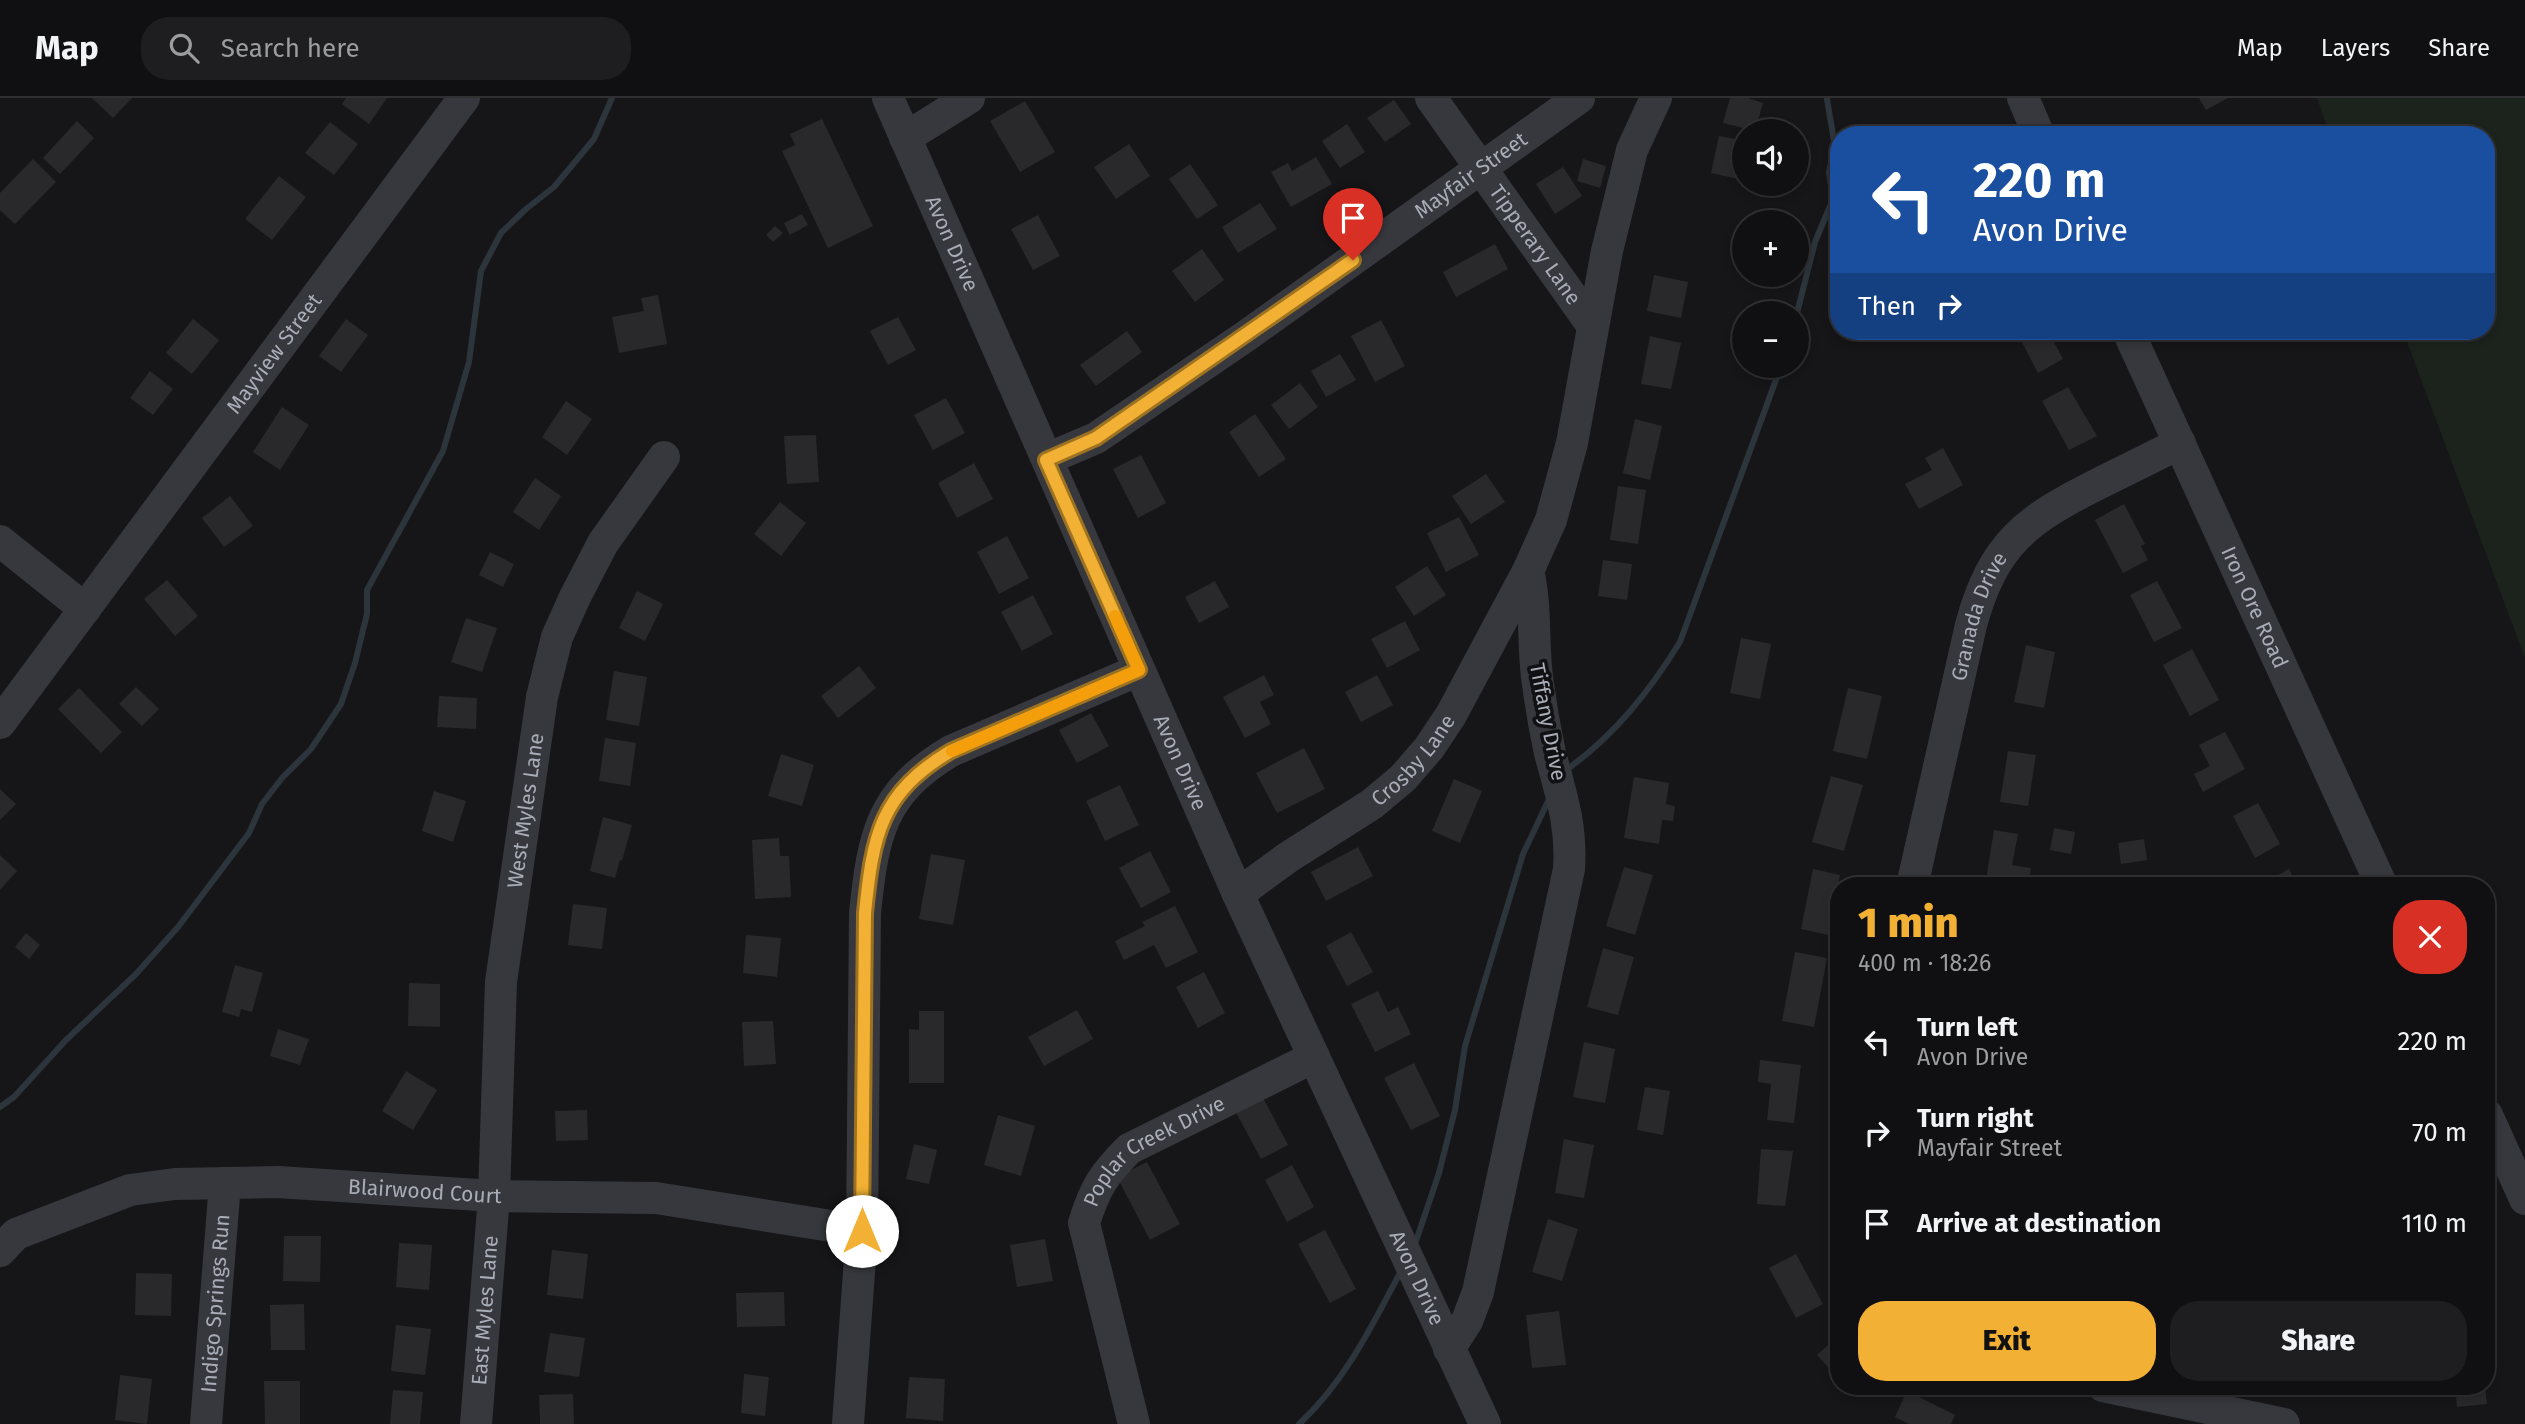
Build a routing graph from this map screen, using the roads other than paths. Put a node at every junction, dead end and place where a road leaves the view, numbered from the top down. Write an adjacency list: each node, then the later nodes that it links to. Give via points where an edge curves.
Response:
1 (464, 98): 18 (street, Mayview Street)
2 (888, 98): 9 (street, Avon Drive)
3 (969, 98): 9 (street)
4 (1431, 98): 10 (street, Tipperary Lane)
5 (1579, 98): 10 (street, Mayfair Street)
6 (1656, 98): 11 (street, via 1632,150)
7 (2023, 98): 8 (street)
8 (2035, 126)
9 (905, 138): 15 (street, Avon Drive)
10 (1481, 168): 11 (street, Tipperary Lane); 15 (street, Mayfair Street, via 1096,438)
11 (1592, 325): 17 (street, via 1572,443 1551,520)
12 (2132, 340): 13 (street, Iron Ore Road)
13 (2180, 443): 21 (street, Granada Drive, via 2053,506 2029,524 1992,569 1971,625); 22 (street, Iron Ore Road)
14 (664, 457): 27 (street, West Myles Lane, via 603,543 575,597 556,637 542,697 501,982)
15 (1046, 460): 19 (street, Avon Drive)
16 (0, 541): 18 (street)
17 (1528, 571): 23 (street, Crosby Lane, via 1451,715 1403,778); 31 (street, Tiffany Drive, via 1542,714 1568,818 1569,869 1478,1292)
18 (85, 609): 20 (street, Mayview Street)
19 (1139, 670): 23 (street, Avon Drive); 29 (street, via 951,751 907,783 890,806 878,831 865,913)
20 (0, 723)
21 (1914, 877)
22 (2378, 877)
23 (1238, 894): 24 (street, Avon Drive)
24 (1314, 1057): 31 (street, Avon Drive); 36 (street, Poplar Creek Drive, via 1129,1149 1108,1170 1093,1195 1084,1223)
25 (2495, 1133): 28 (street)
26 (225, 1183): 27 (street, Blairwood Court, via 278,1182); 30 (street, Blairwood Court, via 130,1190 16,1234); 33 (street, Indigo Springs Run)
27 (494, 1196): 29 (street, Blairwood Court, via 656,1198); 34 (street, East Myles Lane)
28 (2525, 1199)
29 (862, 1231): 35 (street)
30 (0, 1251)
31 (1450, 1349): 37 (street, Avon Drive)
32 (2146, 1395): 38 (street)
33 (206, 1424)
34 (476, 1424)
35 (848, 1424)
36 (1134, 1424)
37 (1485, 1424)
38 (2284, 1424)

